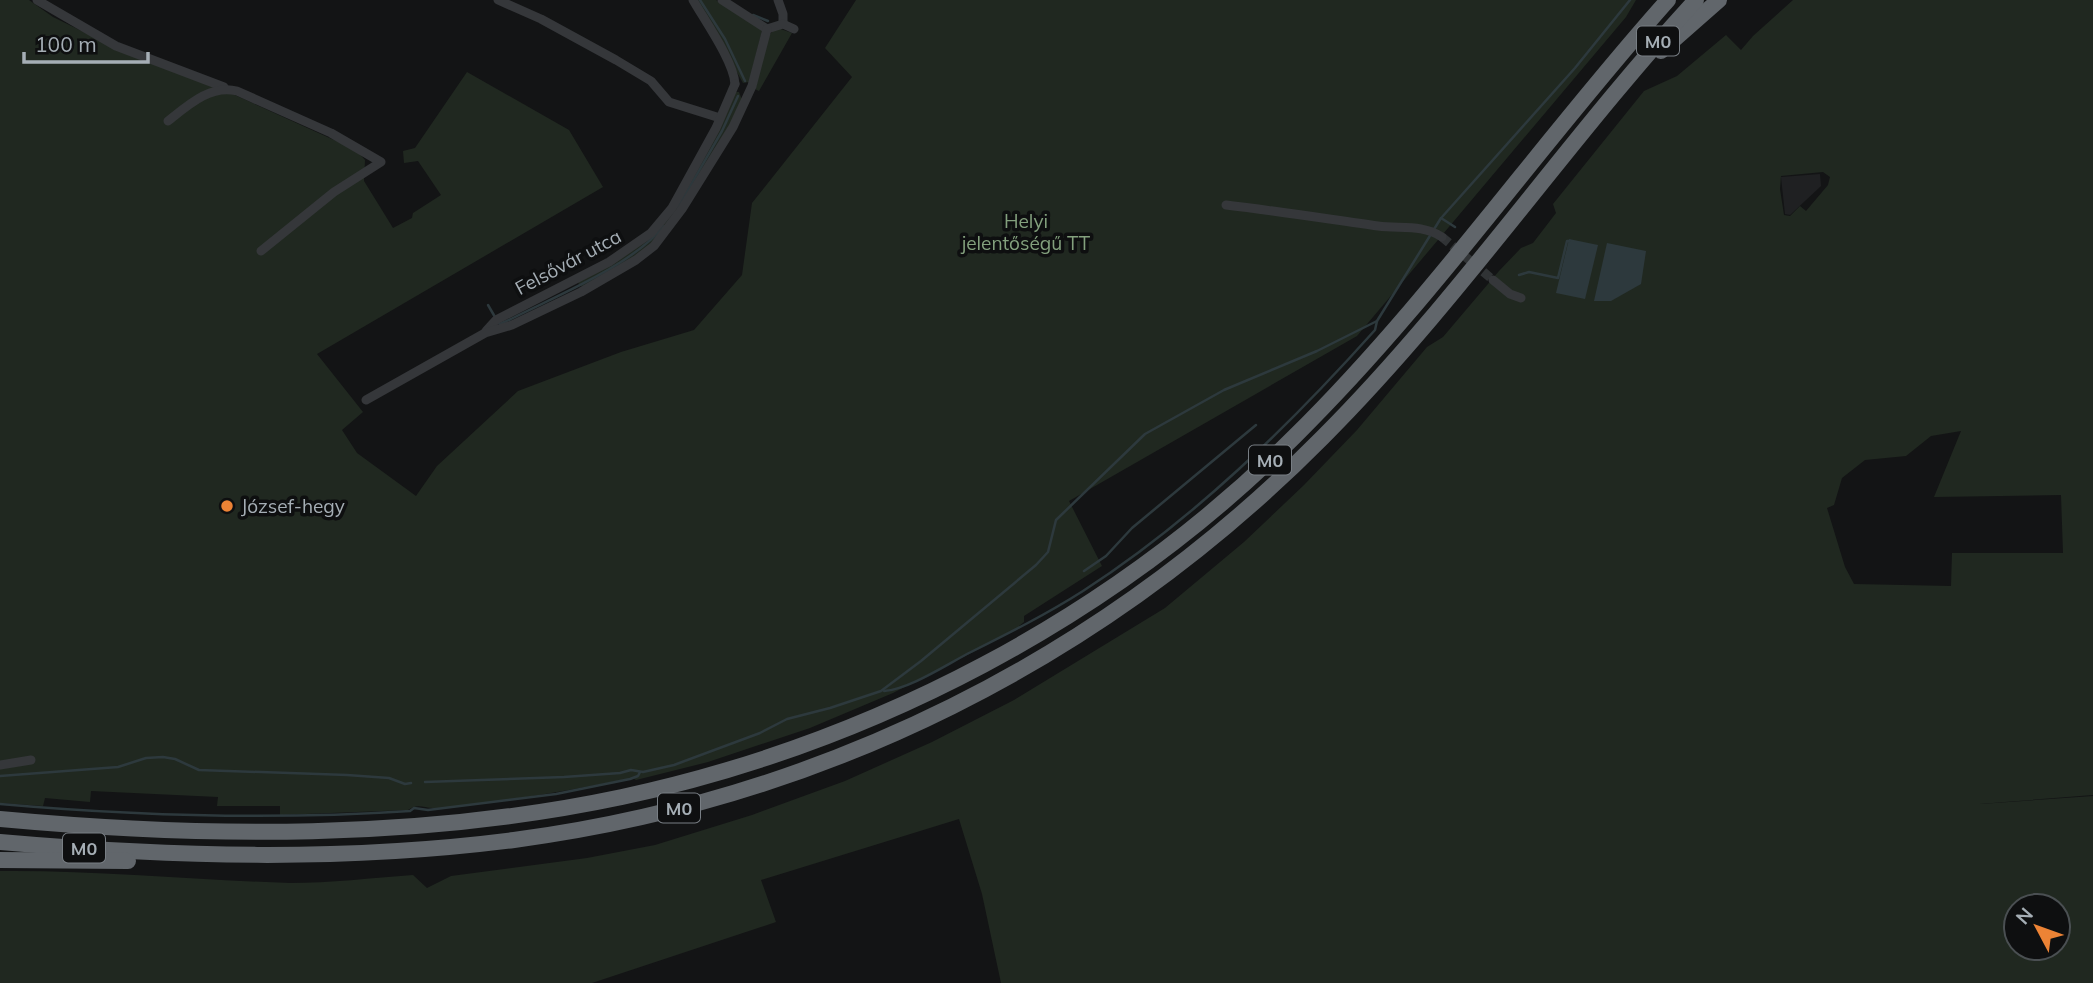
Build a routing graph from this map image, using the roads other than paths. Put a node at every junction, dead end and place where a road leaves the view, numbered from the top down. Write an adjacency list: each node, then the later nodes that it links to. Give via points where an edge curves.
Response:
1 (37, 0): 15 (street, via 116,46)
2 (499, 0): 17 (street, via 651,81 668,102)
3 (693, 0): 16 (street)
4 (722, 0): 11 (street)
5 (778, 0): 10 (street)
6 (1655, 0): 13 (highway, via 1637,21)
7 (1668, 0): 13 (highway, M0)
8 (1696, 0): 14 (highway, M0)
9 (1719, 0): 14 (highway)
10 (783, 24): 11 (street); 12 (street)
11 (767, 29): 16 (street, Felsővár utca)
12 (794, 29)
13 (1626, 47): 28 (highway, M0, via 1383,343 1266,464 1157,556 1099,597 933,689 829,735 740,766 617,797 517,814 400,827 299,831 154,829)
14 (1622, 84): 30 (highway, M0, via 1396,359 1287,473 1142,591 1072,641 1003,681 873,743 794,774 690,806 598,826 402,851)
15 (224, 87): 18 (street, via 202,96); 21 (street, via 331,133 381,162 334,192)
16 (745, 88): 17 (street, Felsővár utca); 24 (street, Felsővár utca, via 733,127 654,246 581,292 512,326)
17 (720, 118): 24 (street, Felsővár utca, via 672,208 651,233 610,262 496,320)
18 (168, 121)
19 (1226, 205): 20 (street)
20 (1435, 233)
21 (261, 251)
22 (1493, 280): 23 (street)
23 (1521, 298)
24 (485, 332): 25 (street, Felsővár utca)
25 (366, 400)
26 (31, 760): 27 (street)
27 (0, 765)
28 (0, 819)
29 (0, 842): 30 (highway, M0)
30 (167, 853): 31 (highway, via 148,861)
31 (0, 860)

